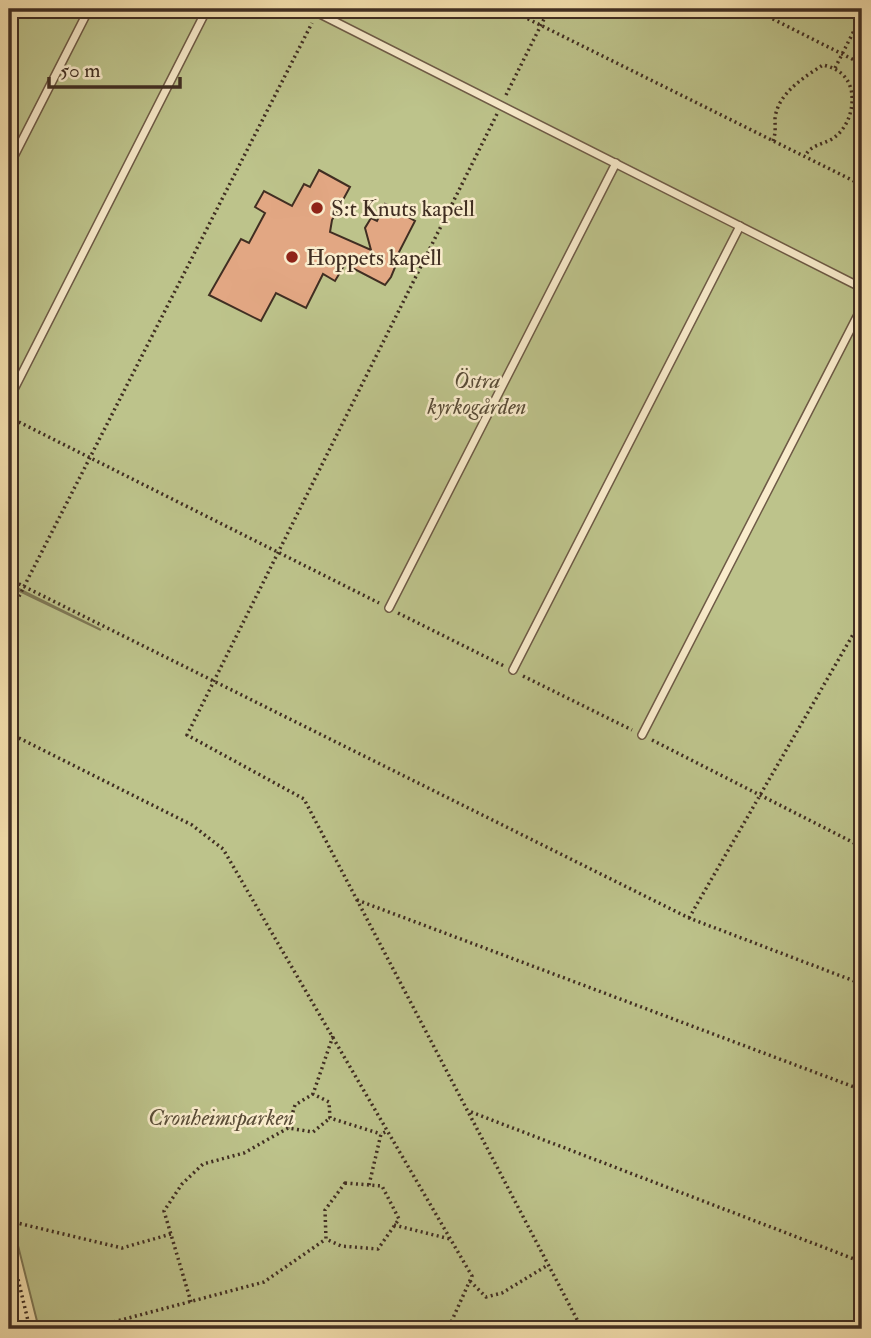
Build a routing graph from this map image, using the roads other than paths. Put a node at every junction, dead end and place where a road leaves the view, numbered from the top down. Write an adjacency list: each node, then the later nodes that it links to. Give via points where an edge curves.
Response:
1 (89, 9): 5 (lane)
2 (207, 9): 9 (lane)
3 (314, 11): 4 (lane)
4 (616, 163): 6 (lane); 10 (lane)
5 (9, 166)
6 (740, 226): 7 (lane); 11 (lane)
7 (862, 288)
8 (862, 307): 12 (lane)
9 (9, 399)
10 (389, 608)
11 (513, 670)
12 (642, 735)

